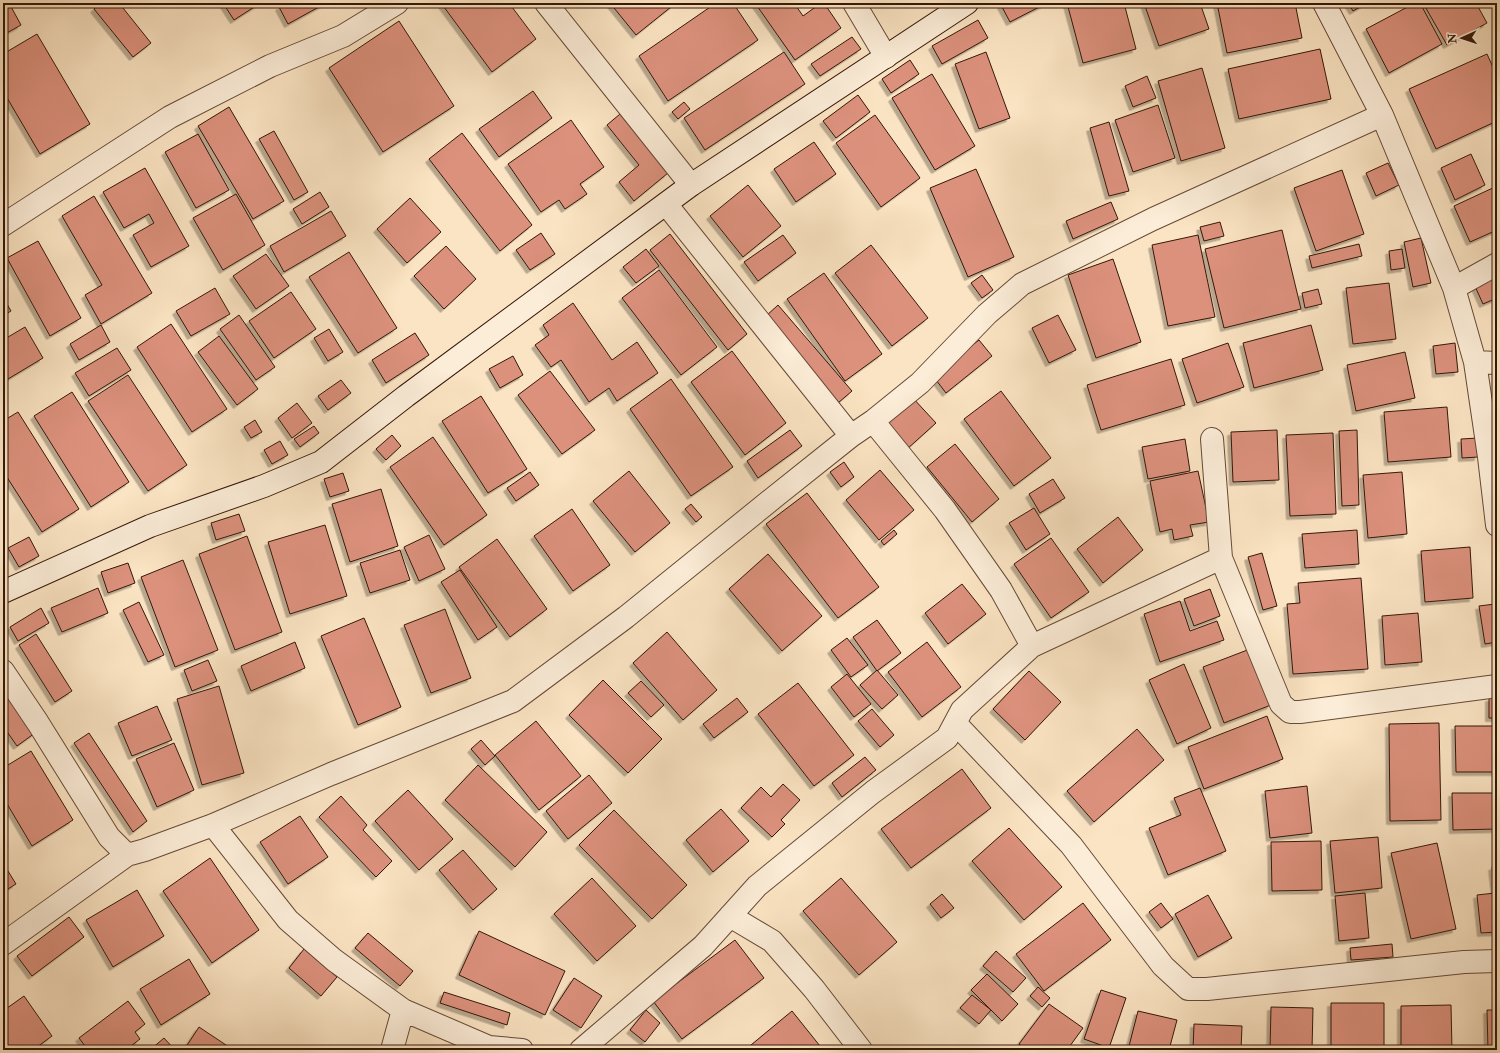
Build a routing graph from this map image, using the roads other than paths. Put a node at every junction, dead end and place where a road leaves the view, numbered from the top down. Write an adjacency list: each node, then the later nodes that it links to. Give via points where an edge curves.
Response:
1 (397, 3): 10 (street, via 343,36 270,66 170,117)
2 (546, 3): 8 (street)
3 (854, 3): 6 (street)
4 (968, 3): 6 (street)
5 (1324, 3): 7 (street)
6 (886, 57): 8 (street)
7 (1382, 115): 12 (street); 15 (street, via 1153,218 1022,284 987,314 920,383)
8 (691, 186): 9 (street)
9 (666, 204): 16 (street); 20 (street, via 321,462 264,486 150,526)
10 (3, 225)
11 (1497, 264): 12 (street)
12 (1454, 288): 13 (street)
13 (1475, 362): 14 (street); 18 (street)
14 (1497, 363)
15 (873, 421): 16 (street); 21 (street, via 945,510 1002,590)
16 (851, 436): 25 (street, via 626,617 513,701 331,774)
17 (1212, 439): 19 (street)
18 (1497, 525)
19 (1221, 558): 21 (street); 23 (street, via 1280,704 1290,712)
20 (3, 592)
21 (1032, 646): 24 (street, via 962,710)
22 (3, 671): 26 (street, via 108,836)
23 (1497, 686)
24 (956, 724): 27 (street, via 947,738 873,792 757,886); 29 (street, via 1071,845 1163,966 1188,989)
25 (213, 825): 26 (street); 30 (street, via 288,920 334,960)
26 (127, 854): 28 (street)
27 (730, 916): 33 (street, via 703,946); 34 (street, via 772,941 814,989)
28 (3, 944)
29 (1497, 961)
30 (403, 1010): 31 (street); 32 (street, via 489,1047)
31 (392, 1050)
32 (522, 1050)
33 (581, 1050)
34 (861, 1050)

